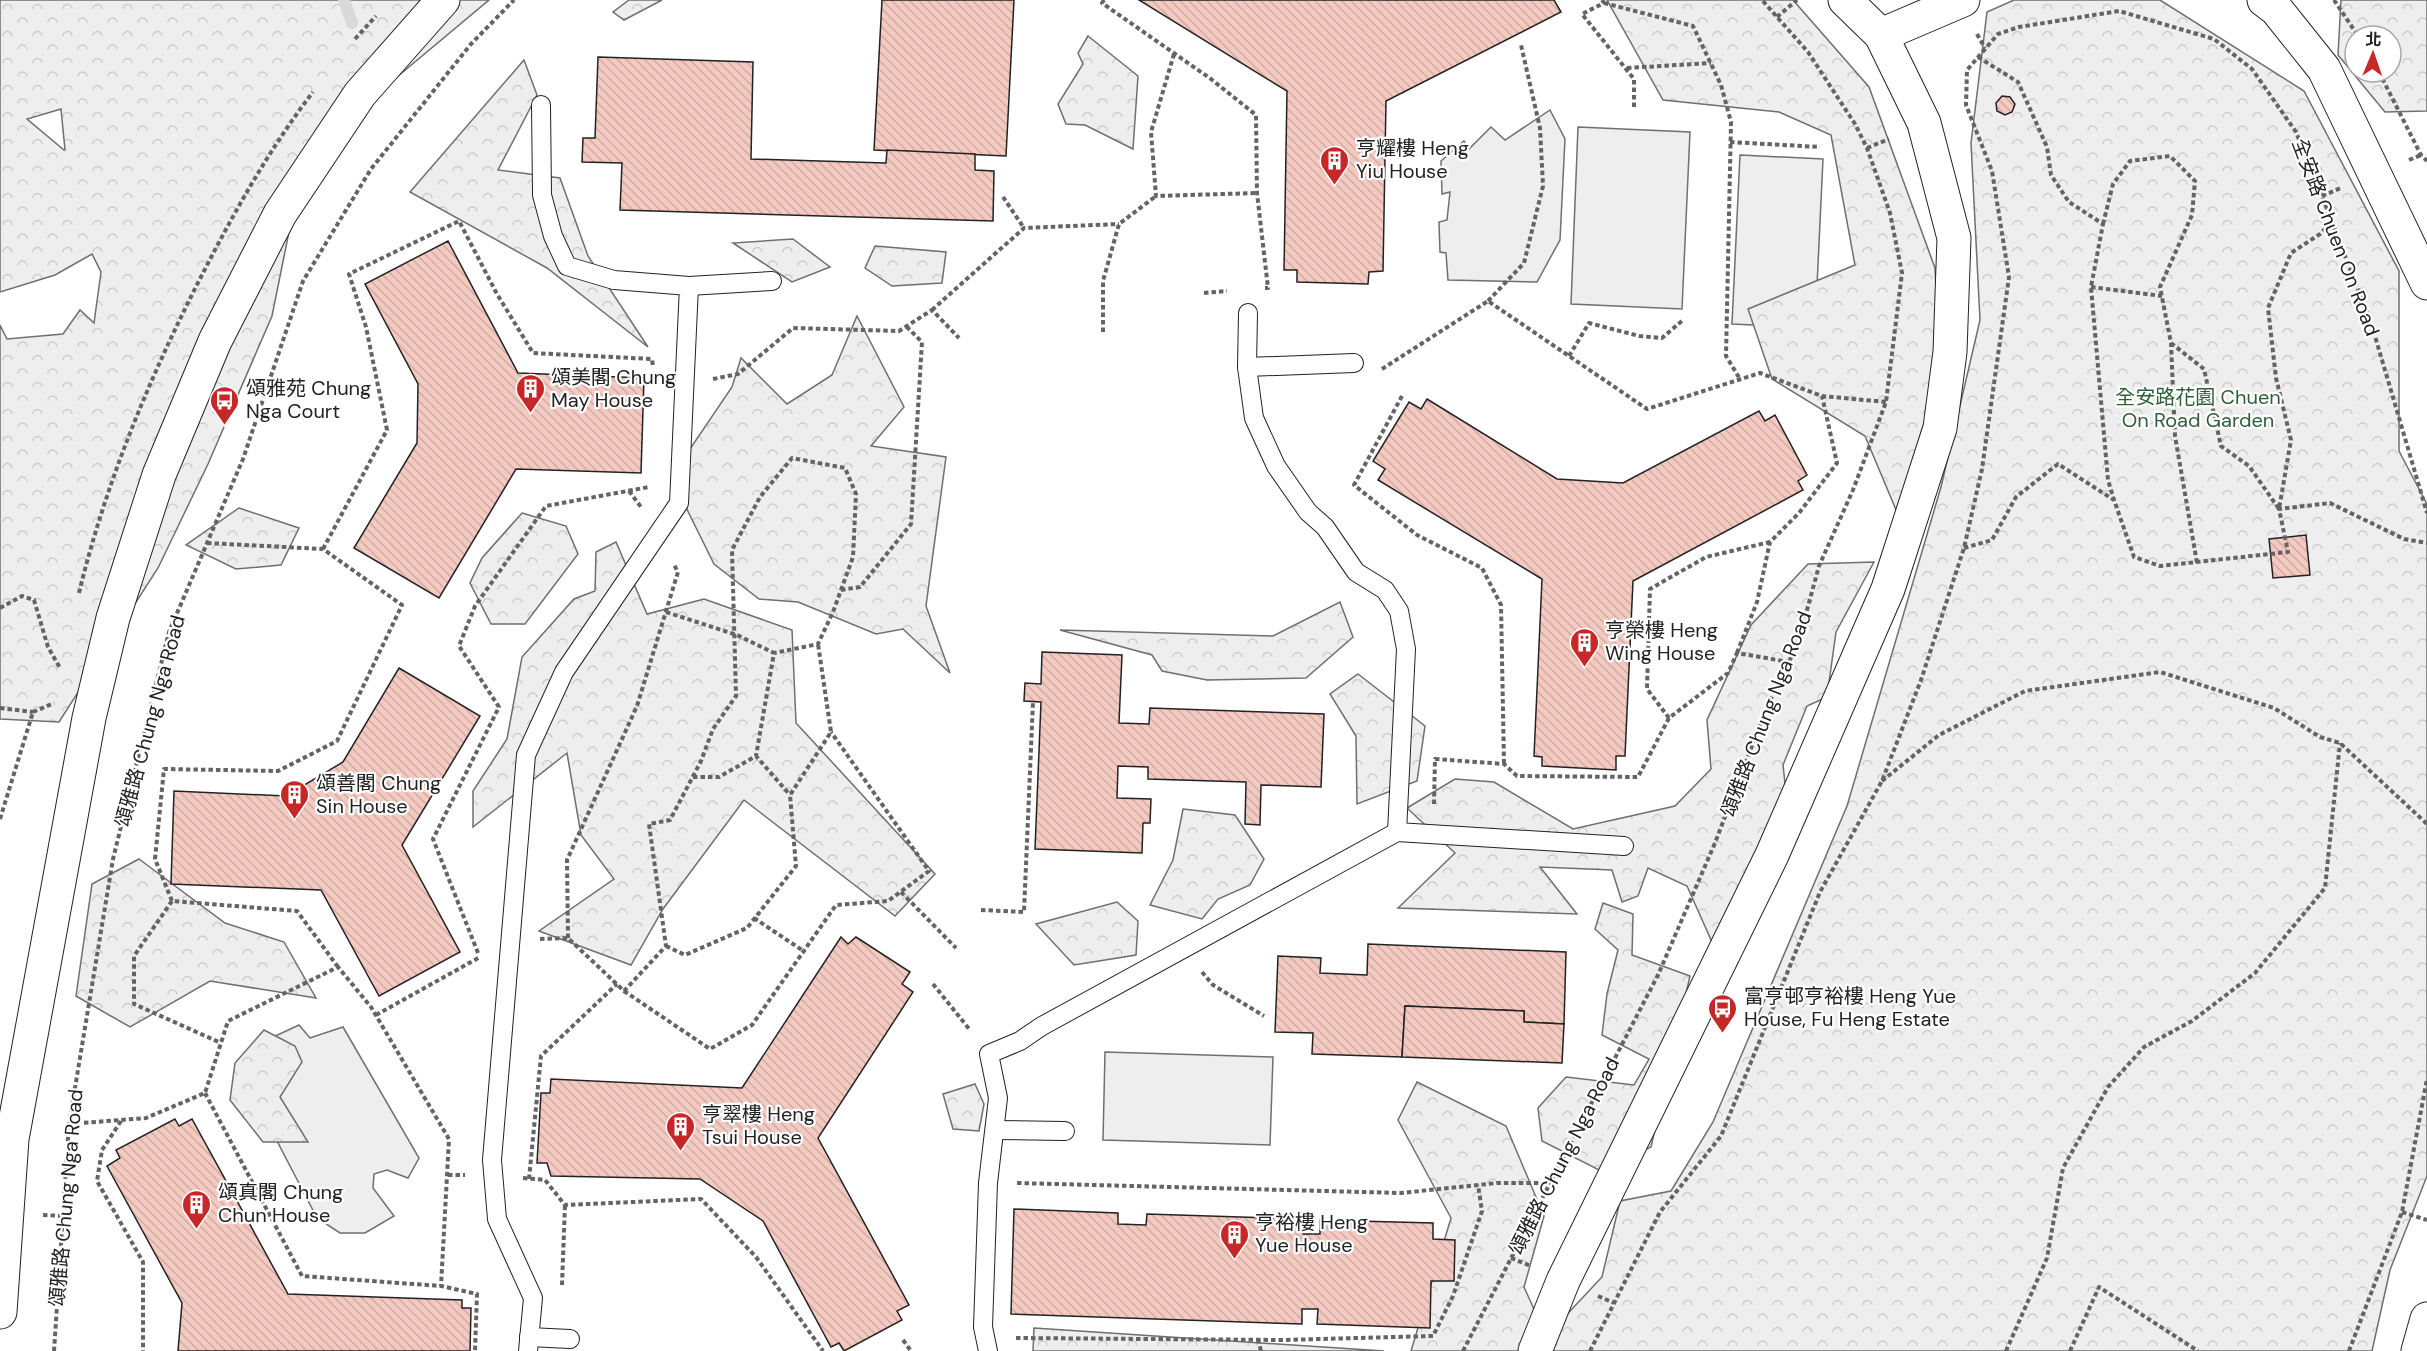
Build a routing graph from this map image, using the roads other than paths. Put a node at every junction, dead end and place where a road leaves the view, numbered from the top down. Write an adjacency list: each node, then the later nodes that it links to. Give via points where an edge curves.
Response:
1 (443, 0): 17 (street, via 360,94 280,214 215,341 159,475 113,618 87,729 12,1139)
2 (1845, 0): 5 (street)
3 (1963, 0): 5 (street)
4 (2264, 0): 8 (street, via 2276,9 2324,69)
5 (1881, 35): 22 (street, via 1924,123 1954,238 1950,352 1940,428 1888,589 1772,855 1563,1281)
6 (540, 105): 9 (lane, via 542,195 553,236 567,266 614,280)
7 (772, 281): 9 (lane)
8 (2427, 283)
9 (689, 286): 20 (lane, via 680,503 564,672 526,755 492,1160 497,1219 533,1298)
10 (1248, 313): 12 (lane)
11 (1354, 363): 12 (lane)
12 (1247, 367): 13 (lane, via 1254,418 1276,466 1356,572 1385,590 1399,611 1406,649)
13 (1397, 832): 14 (lane); 15 (lane, via 1020,1041 989,1054 998,1098)
14 (1623, 846)
15 (995, 1130): 16 (lane); 21 (lane, via 988,1183 983,1316)
16 (1065, 1131)
17 (0, 1312)
18 (2427, 1319): 23 (street)
19 (565, 1338): 20 (lane)
20 (528, 1344)
21 (988, 1351)
22 (1535, 1351)
23 (2418, 1351)

